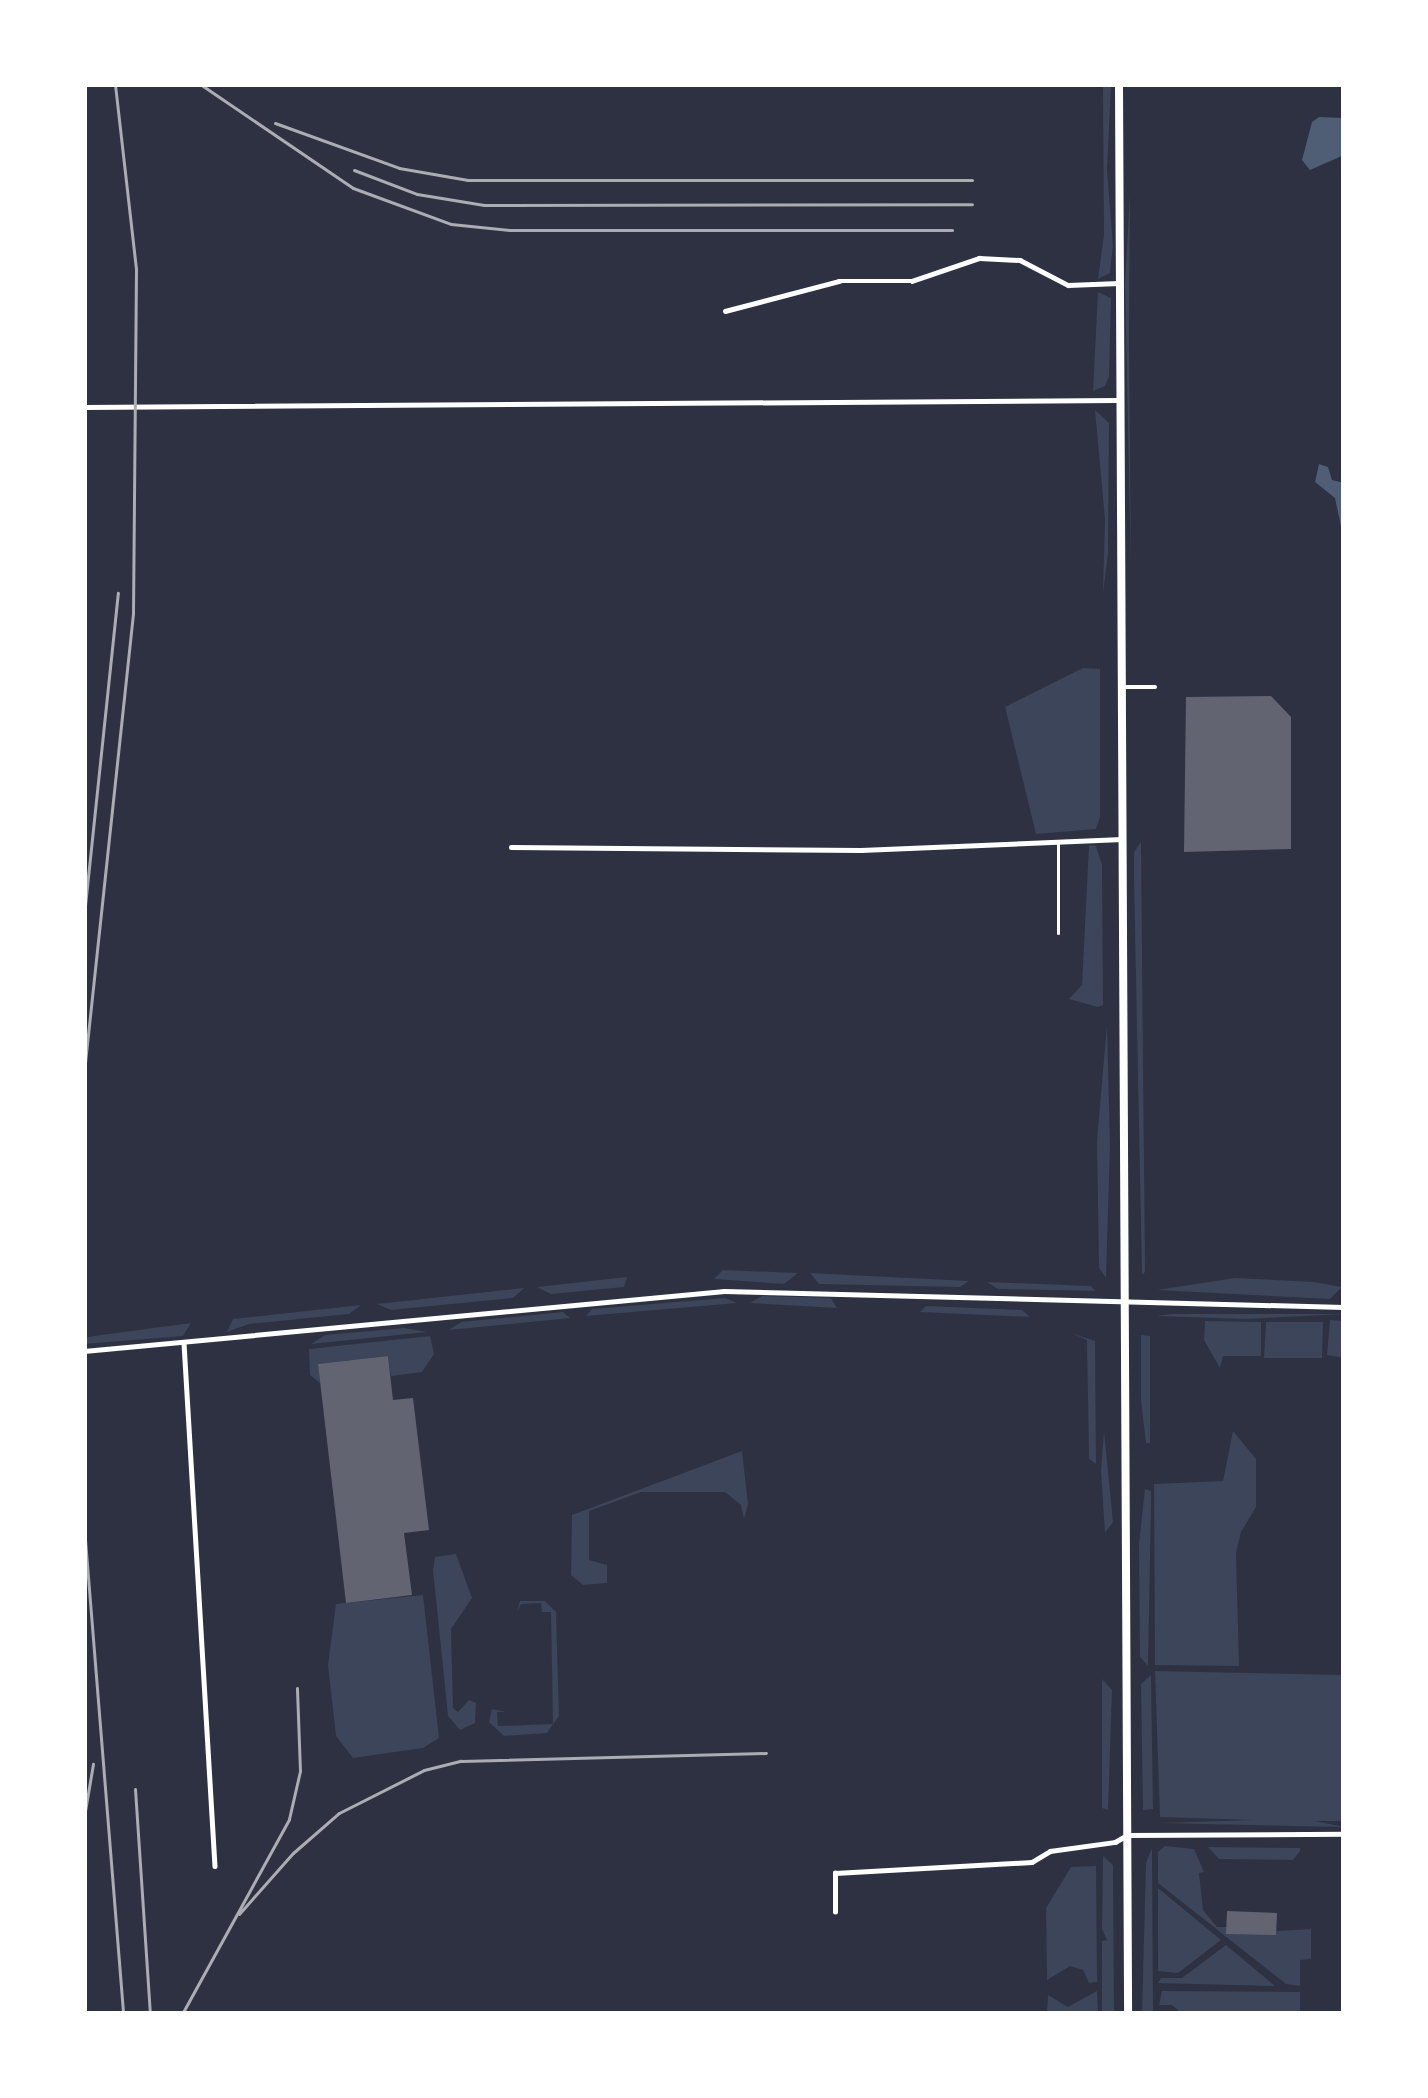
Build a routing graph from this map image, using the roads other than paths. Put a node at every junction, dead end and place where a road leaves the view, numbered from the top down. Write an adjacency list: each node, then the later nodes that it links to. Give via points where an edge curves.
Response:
1 (1119, 84): 2 (main road)
2 (1119, 283): 3 (street, via 1068,285 1020,260 979,258 912,281 838,281); 4 (main road)
3 (724, 311)
4 (1118, 400): 5 (street); 6 (main road)
5 (84, 407)
6 (1120, 687): 7 (street); 8 (main road)
7 (1155, 687)
8 (1121, 839): 9 (street); 12 (main road)
9 (1058, 841): 10 (street, via 861,850); 11 (lane)
10 (511, 847)
11 (1058, 932)
12 (1124, 1303): 13 (street); 14 (street, via 724,1291); 17 (main road)
13 (1344, 1307)
14 (184, 1343): 15 (street); 18 (street)
15 (84, 1352)
16 (1344, 1834): 17 (street)
17 (1127, 1835): 19 (street, via 1032,1862 835,1873); 20 (main road)
18 (215, 1866)
19 (835, 1912)
20 (1128, 2014)

